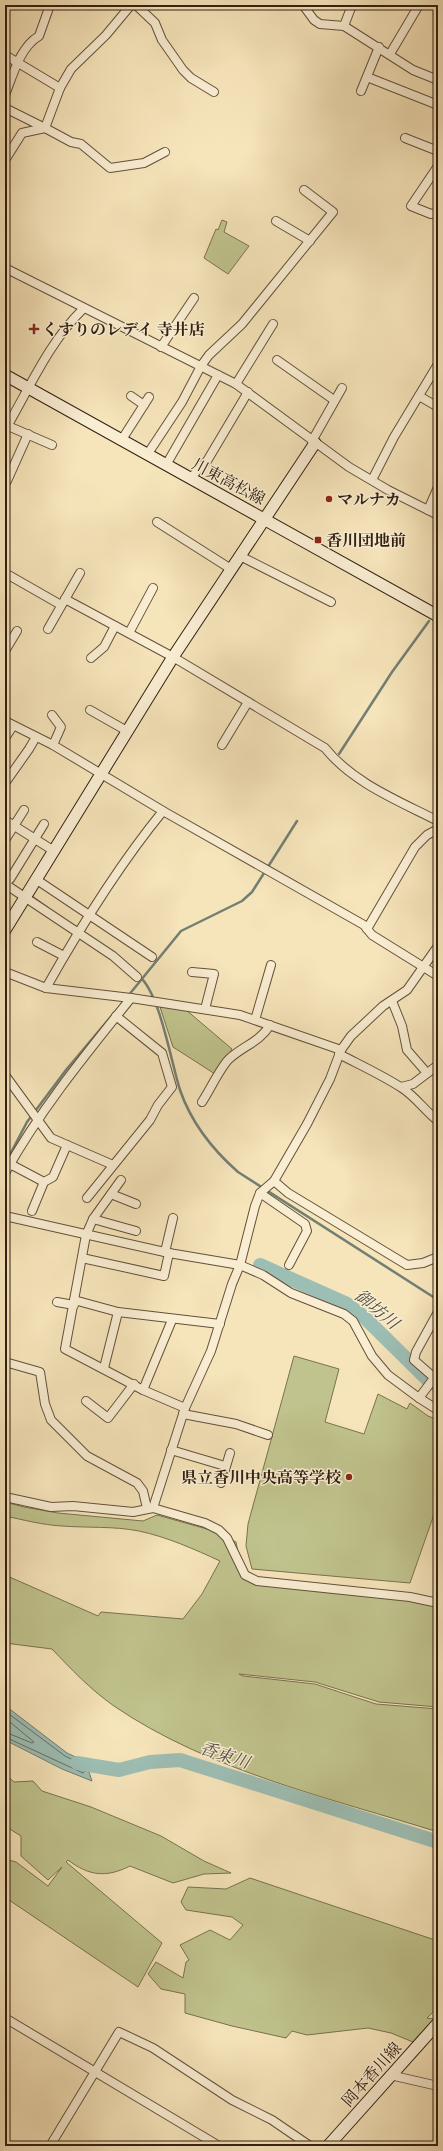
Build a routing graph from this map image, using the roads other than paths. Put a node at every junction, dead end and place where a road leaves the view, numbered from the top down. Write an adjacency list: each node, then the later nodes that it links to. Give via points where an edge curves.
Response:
1 (50, 5): 11 (street, via 39,36 30,41)
2 (131, 5): 14 (street, via 106,35 71,69)
3 (136, 5): 16 (street, via 155,23 162,40 183,70)
4 (303, 5): 7 (street, via 320,24)
5 (352, 5): 7 (street)
6 (419, 5): 9 (street)
7 (344, 26): 8 (street)
8 (379, 47): 9 (street); 12 (street)
9 (390, 54): 13 (street, via 413,70)
10 (5, 55): 11 (street)
11 (18, 63): 14 (street); 17 (street)
12 (367, 77): 15 (street); 18 (street)
13 (438, 80)
14 (60, 88): 20 (street)
15 (361, 91)
16 (214, 92)
17 (5, 95)
18 (438, 104)
19 (5, 108): 20 (street)
20 (45, 128): 22 (street, via 71,142 81,144 110,168 144,163); 24 (street, via 22,133)
21 (405, 138): 23 (street)
22 (165, 152)
23 (438, 152)
24 (5, 160)
25 (438, 166): 27 (street, via 412,206 431,214)
26 (304, 190): 29 (street, via 333,212)
27 (438, 213)
28 (276, 221): 29 (street)
29 (310, 241): 37 (street, via 242,324)
30 (5, 268): 32 (street)
31 (194, 298): 34 (street)
32 (83, 309): 34 (street); 42 (street, via 69,322)
33 (273, 324): 40 (street)
34 (161, 347): 37 (street)
35 (277, 360): 47 (street)
36 (438, 364): 46 (street)
37 (201, 366): 39 (street); 55 (street, via 182,402)
38 (5, 375): 42 (main road, 川東高松線)
39 (218, 375): 40 (street); 56 (street)
40 (236, 384): 43 (street)
41 (342, 388): 47 (street)
42 (29, 389): 50 (street); 52 (main road, 川東高松線)
43 (248, 392): 53 (street); 57 (street, via 208,461)
44 (131, 396): 48 (street)
45 (149, 396): 48 (street)
46 (419, 396): 49 (street); 59 (street)
47 (334, 400): 53 (street)
48 (144, 404): 52 (street)
49 (438, 407)
50 (6, 428): 51 (street)
51 (28, 434): 54 (street); 58 (street, via 7,481)
52 (122, 441): 55 (main road, 川東高松線)
53 (314, 442): 59 (street); 63 (main road)
54 (52, 445)
55 (147, 455): 56 (main road, 川東高松線)
56 (166, 465): 57 (main road, 川東高松線)
57 (191, 478): 63 (main road, 川東高松線)
58 (5, 480)
59 (372, 480): 61 (street)
60 (438, 488): 61 (street)
61 (428, 510): 62 (street)
62 (438, 515)
63 (265, 518): 65 (main road); 72 (main road, 川東高松線)
64 (157, 522): 66 (street)
65 (240, 556): 66 (main road); 71 (street)
66 (231, 569): 78 (main road)
67 (5, 573): 70 (street)
68 (80, 573): 70 (street)
69 (153, 588): 76 (street)
70 (63, 602): 73 (street); 74 (street)
71 (331, 602)
72 (437, 614)
73 (115, 626): 76 (street); 79 (street, via 104,647)
74 (48, 629)
75 (17, 631): 77 (street)
76 (129, 633): 78 (street)
77 (5, 651)
78 (173, 657): 80 (street); 85 (main road)
79 (91, 658)
80 (248, 702): 89 (street); 95 (street, via 325,748 333,759 365,783)
81 (90, 710): 85 (street)
82 (52, 715): 88 (street, via 61,727)
83 (5, 721): 84 (street)
84 (13, 726): 86 (street); 87 (street)
85 (127, 731): 90 (main road)
86 (36, 737): 88 (street); 91 (street)
87 (5, 738)
88 (53, 745): 90 (street)
89 (222, 745)
90 (101, 774): 93 (street); 101 (main road)
91 (5, 783)
92 (24, 810): 97 (street)
93 (163, 811): 105 (street, via 131,850); 106 (street, via 364,924)
94 (5, 820): 97 (street)
95 (438, 821)
96 (44, 824): 99 (street)
97 (14, 826): 99 (street); 100 (street)
98 (438, 829): 106 (street, via 427,835 415,847)
99 (35, 839): 101 (street); 103 (street)
100 (5, 840)
101 (54, 851): 102 (main road)
102 (36, 880): 104 (main road); 105 (street)
103 (7, 882): 104 (street)
104 (26, 897): 107 (main road); 108 (street)
105 (88, 914): 108 (street); 112 (street)
106 (367, 929): 114 (street, via 372,935)
107 (5, 930)
108 (78, 932): 111 (street); 118 (street, via 113,956)
109 (37, 942): 111 (street)
110 (438, 946): 114 (street)
111 (64, 956): 119 (street)
112 (152, 957)
113 (271, 965): 124 (street)
114 (423, 968): 117 (street); 121 (street, via 408,990)
115 (5, 972): 119 (street)
116 (192, 972): 122 (street, via 214,974)
117 (438, 976)
118 (137, 977)
119 (46, 988): 120 (street)
120 (131, 998): 122 (street); 123 (street)
121 (392, 1001): 126 (street, via 365,1021); 128 (street, via 402,1026 407,1050)
122 (205, 1009): 124 (street)
123 (116, 1016): 132 (street, via 73,1069); 136 (street, via 162,1053 172,1086 150,1120)
124 (255, 1020): 125 (street)
125 (270, 1025): 126 (street); 131 (street, via 257,1041 229,1059)
126 (340, 1052): 130 (street); 139 (street, via 330,1079 307,1124)
127 (438, 1065): 128 (street)
128 (427, 1073): 130 (street, via 413,1084)
129 (5, 1075): 132 (street)
130 (401, 1087): 133 (street)
131 (202, 1102)
132 (37, 1121): 134 (street, via 51,1138); 135 (street)
133 (438, 1121)
134 (67, 1145): 136 (street); 140 (street, via 53,1177)
135 (10, 1164): 137 (street); 140 (street)
136 (113, 1165): 143 (street)
137 (5, 1173)
138 (121, 1180): 142 (street)
139 (274, 1181): 141 (street); 152 (street, via 288,1193 407,1265 423,1263)
140 (44, 1182): 145 (street)
141 (260, 1193): 154 (street); 155 (street, via 305,1224 307,1231)
142 (111, 1194): 144 (street); 148 (street)
143 (87, 1198)
144 (136, 1204)
145 (32, 1211)
146 (5, 1216): 150 (street)
147 (173, 1218): 151 (street)
148 (94, 1219): 149 (street); 150 (street)
149 (136, 1231)
150 (86, 1235): 151 (street); 153 (street)
151 (167, 1252): 153 (street, via 164,1276); 154 (street)
152 (438, 1257)
153 (82, 1258): 157 (street)
154 (240, 1265): 161 (street); 167 (street, via 263,1275 291,1294 344,1314 353,1321 372,1356 388,1375)
155 (289, 1265)
156 (57, 1302): 157 (street)
157 (74, 1303): 158 (street); 163 (street, via 65,1349)
158 (118, 1312): 160 (street); 163 (street)
159 (438, 1312): 164 (street, via 414,1360)
160 (172, 1320): 161 (street); 166 (street)
161 (220, 1324): 170 (street, via 211,1351)
162 (5, 1362): 177 (street, via 40,1372 45,1404 51,1420 87,1456 137,1483)
163 (104, 1368): 165 (street)
164 (436, 1380): 167 (street)
165 (134, 1384): 166 (street); 168 (street, via 108,1418)
166 (143, 1390): 170 (street)
167 (419, 1398): 169 (street)
168 (86, 1401)
169 (438, 1410)
170 (184, 1411): 171 (street); 172 (street)
171 (268, 1435)
172 (171, 1450): 174 (street); 177 (street)
173 (230, 1452): 174 (street)
174 (225, 1466): 175 (street)
175 (221, 1483)
176 (5, 1497): 177 (street, via 51,1507 73,1506 133,1512)
177 (150, 1508): 178 (street, via 219,1530 234,1548 245,1575 257,1580)
178 (438, 1602)
179 (5, 2018): 181 (street)
180 (438, 2023): 182 (main road, 岡本香川線)
181 (94, 2071): 184 (street); 185 (street); 187 (street, via 119,2032 153,2048 232,2100 272,2120)
182 (390, 2075): 183 (street); 188 (main road, 岡本香川線)
183 (438, 2086)
184 (206, 2143): 186 (street)
185 (50, 2146)
186 (219, 2146)
187 (310, 2146)
188 (328, 2146)

